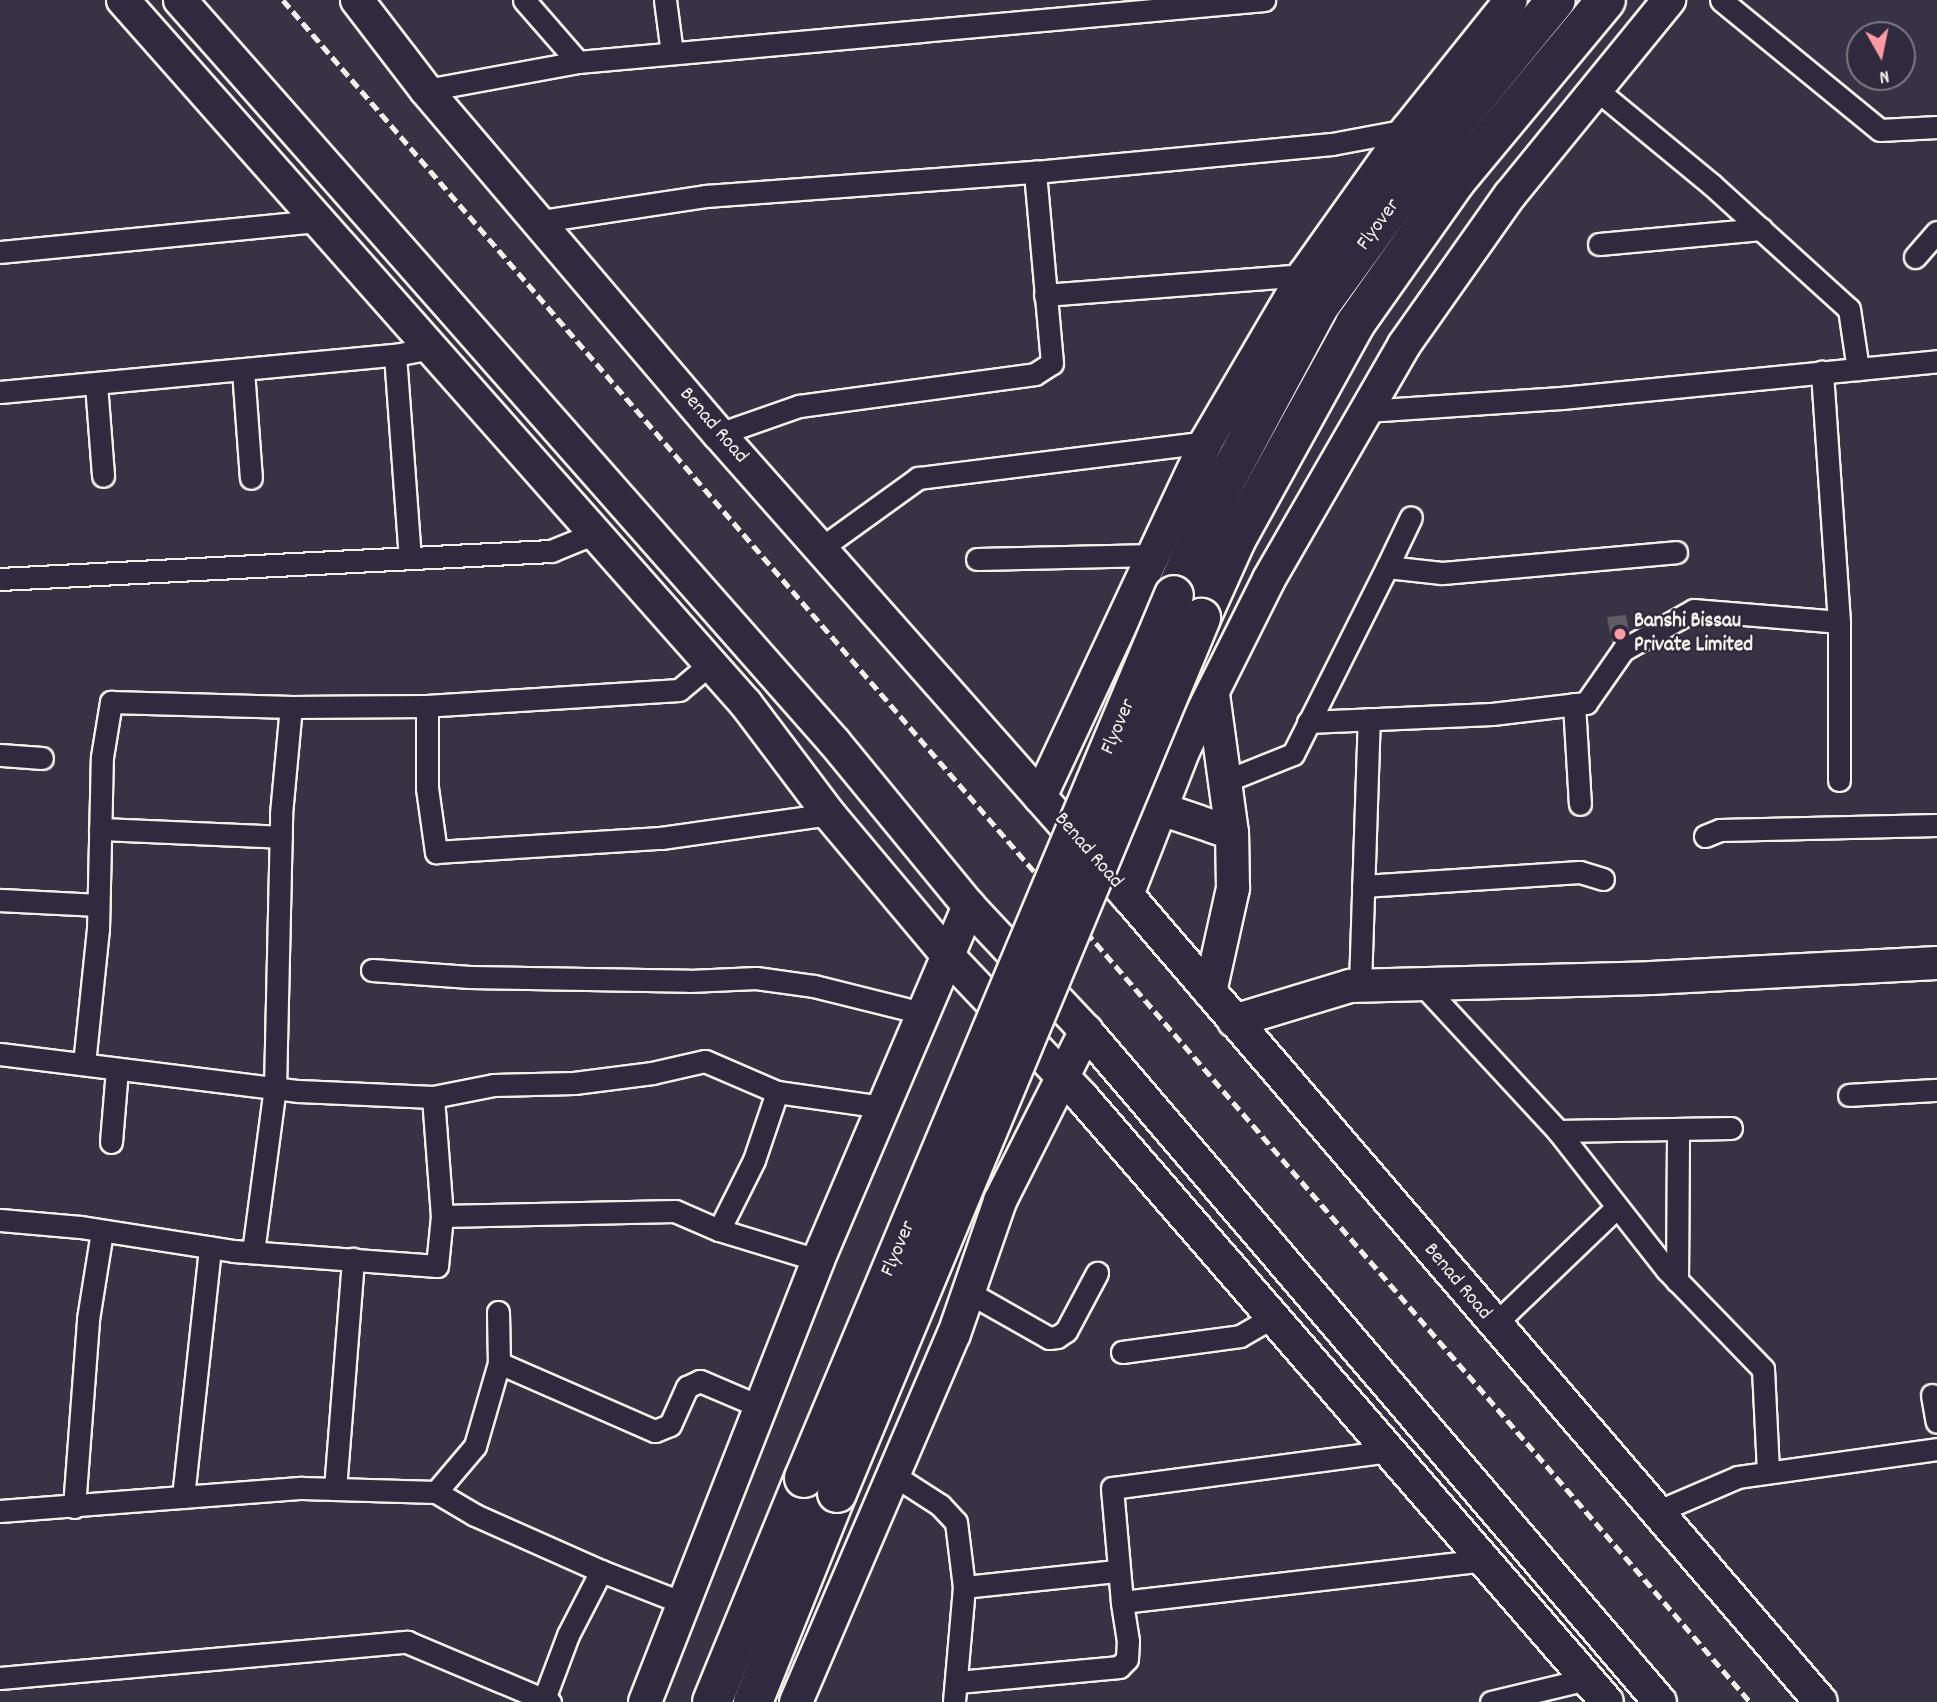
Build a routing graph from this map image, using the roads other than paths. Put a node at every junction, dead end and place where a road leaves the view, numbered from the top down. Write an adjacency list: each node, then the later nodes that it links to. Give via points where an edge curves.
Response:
1 (122, 0): 19 (main road)
2 (180, 0): 76 (main road, via 835,743)
3 (357, 0): 14 (main road, Benad Road)
4 (524, 0): 13 (street)
5 (665, 0): 12 (street)
6 (1265, 0): 12 (street)
7 (1556, 0): 11 (highway)
8 (1606, 0): 11 (highway)
9 (1669, 0): 15 (main road)
10 (1721, 0): 16 (street, via 1880,130)
11 (1534, 27): 17 (main road); 124 (highway, Flyover, bridge, via 1355,324 1236,540 1021,1042)
12 (672, 53): 13 (street)
13 (578, 62): 14 (street)
14 (426, 90): 20 (main road, Benad Road)
15 (1597, 90): 21 (street); 36 (main road, via 1510,195 1405,345)
16 (1937, 127)
17 (1407, 130): 18 (street, via 1332,144); 26 (main road)
18 (1035, 172): 20 (street, via 706,196); 27 (street)
19 (316, 221): 24 (street); 28 (main road)
20 (541, 221): 37 (main road, Benad Road)
21 (1761, 229): 23 (street); 31 (street, via 1849,309)
22 (1937, 232): 25 (street)
23 (1599, 244)
24 (0, 252)
25 (1915, 257)
26 (1304, 275): 27 (street); 38 (main road)
27 (1045, 295): 37 (street, via 1052,363 1035,374 799,406)
28 (430, 348): 29 (street); 42 (main road)
29 (395, 355): 32 (street); 46 (street)
30 (1937, 362): 31 (street)
31 (1858, 369): 33 (street)
32 (243, 370): 34 (street); 40 (street)
33 (1822, 372): 36 (street, via 1498,404); 50 (street)
34 (96, 384): 35 (street); 39 (street)
35 (0, 392)
36 (1365, 411): 52 (main road, via 1269,579)
37 (719, 434): 43 (main road, Benad Road)
38 (1206, 442): 43 (street, via 918,478); 45 (main road)
39 (103, 476)
40 (251, 478)
41 (1411, 517): 48 (street)
42 (595, 533): 46 (street, via 551,551); 51 (main road)
43 (821, 548): 62 (main road, Benad Road)
44 (1675, 552): 48 (street, via 1442,573)
45 (1154, 555): 47 (street); 62 (main road)
46 (410, 557): 49 (street)
47 (977, 558)
48 (1387, 567): 57 (street)
49 (0, 579)
50 (1839, 622): 53 (street, via 1694,610 1623,650 1586,703); 60 (street)
51 (710, 664): 54 (street, via 679,690); 65 (main road)
52 (1213, 695): 61 (main road); 64 (main road, via 1184,749)
53 (1574, 704): 56 (street); 63 (street)
54 (427, 706): 55 (street); 65 (street, via 427,788 436,852 661,838)
55 (291, 708): 67 (street, via 218,702 111,702 102,757); 70 (street)
56 (1369, 719): 57 (street); 72 (street)
57 (1308, 722): 61 (street, via 1293,754)
58 (0, 755): 59 (street)
59 (42, 758)
60 (1839, 780)
61 (1223, 782): 68 (main road)
62 (1040, 797): 64 (main road); 73 (main road, Benad Road)
63 (1580, 804)
64 (1161, 809): 68 (main road); 73 (main road)
65 (829, 814): 77 (main road)
66 (1937, 825): 69 (street, via 1720,830)
67 (100, 829): 70 (street); 75 (street)
68 (1232, 833): 82 (main road, via 1233,888)
69 (1705, 835)
70 (281, 837): 90 (street)
71 (1603, 878): 72 (street, via 1580,872)
72 (1363, 886): 81 (street)
73 (1127, 895): 82 (main road, Benad Road)
74 (0, 900): 75 (street)
75 (98, 905): 87 (street)
76 (969, 906): 77 (main road); 85 (main road)
77 (949, 957): 83 (main road); 89 (main road)
78 (1937, 963): 80 (main road, via 1651,978)
79 (372, 970): 83 (street, via 483,978 756,978 814,986)
80 (1421, 983): 81 (main road); 98 (street)
81 (1360, 985): 84 (main road)
82 (1210, 992): 84 (main road, Benad Road)
83 (926, 1014): 95 (main road)
84 (1234, 1021): 114 (main road, Benad Road)
85 (1086, 1031): 89 (main road); 146 (main road)
86 (0, 1054): 87 (street)
87 (84, 1065): 88 (street)
88 (117, 1069): 90 (street); 99 (street)
89 (1061, 1074): 111 (main road, via 1000,1201); 113 (main road)
90 (275, 1088): 94 (street); 106 (street)
91 (1937, 1090): 93 (street)
92 (777, 1092): 94 (street, via 705,1061 639,1075 574,1083 494,1085); 95 (street); 103 (street, via 754,1160)
93 (1849, 1095)
94 (433, 1097): 101 (street)
95 (884, 1107): 108 (main road)
96 (1731, 1128): 97 (street)
97 (1678, 1129): 98 (street); 110 (street)
98 (1558, 1131): 100 (street)
99 (111, 1142)
100 (1617, 1206): 110 (street); 114 (street)
101 (442, 1216): 103 (street, via 675,1211); 107 (street, via 437,1266)
102 (0, 1220): 104 (street)
103 (719, 1230): 108 (street)
104 (102, 1232): 105 (street); 128 (street, via 88,1319)
105 (210, 1247): 106 (street); 127 (street)
106 (253, 1252): 107 (street)
107 (353, 1259): 125 (street)
108 (818, 1260): 118 (main road)
109 (1097, 1273): 111 (street, via 1066,1331 1057,1337 1049,1338)
110 (1677, 1281): 122 (street, via 1763,1369)
111 (968, 1292): 123 (main road)
112 (498, 1312): 116 (street)
113 (1271, 1318): 115 (street, via 1240,1336); 121 (main road)
114 (1494, 1325): 130 (main road, Benad Road)
115 (1122, 1352)
116 (499, 1363): 118 (street, via 655,1431 670,1425 687,1387 700,1381); 126 (street, via 475,1446)
117 (1932, 1395): 119 (street)
118 (761, 1407): 136 (main road)
119 (1937, 1422)
120 (1937, 1448): 122 (street)
121 (1390, 1451): 131 (main road); 132 (street, via 1112,1488)
122 (1769, 1472): 130 (street, via 1738,1477)
123 (895, 1476): 134 (street, via 929,1496 956,1522); 144 (main road)
124 (820, 1486): 142 (highway); 143 (highway)
125 (335, 1489): 126 (street); 127 (street)
126 (436, 1492): 133 (street, via 475,1515)
127 (183, 1497): 128 (street)
128 (74, 1507): 129 (street)
129 (0, 1511)
130 (1654, 1513): 147 (main road, Benad Road)
131 (1484, 1560): 135 (street); 138 (main road)
132 (1118, 1571): 134 (street); 135 (street)
133 (601, 1572): 136 (street); 140 (street, via 568,1635)
134 (964, 1587): 139 (street)
135 (1122, 1602): 139 (street, via 1128,1642 1127,1659 1119,1667)
136 (685, 1604): 141 (main road)
137 (0, 1678): 140 (street, via 407,1642)
138 (1597, 1690): 145 (street)
139 (956, 1692)
140 (547, 1701)
141 (645, 1702)
142 (712, 1702)
143 (753, 1702)
144 (796, 1702)
145 (1491, 1702)
146 (1660, 1702)
147 (1821, 1702)

